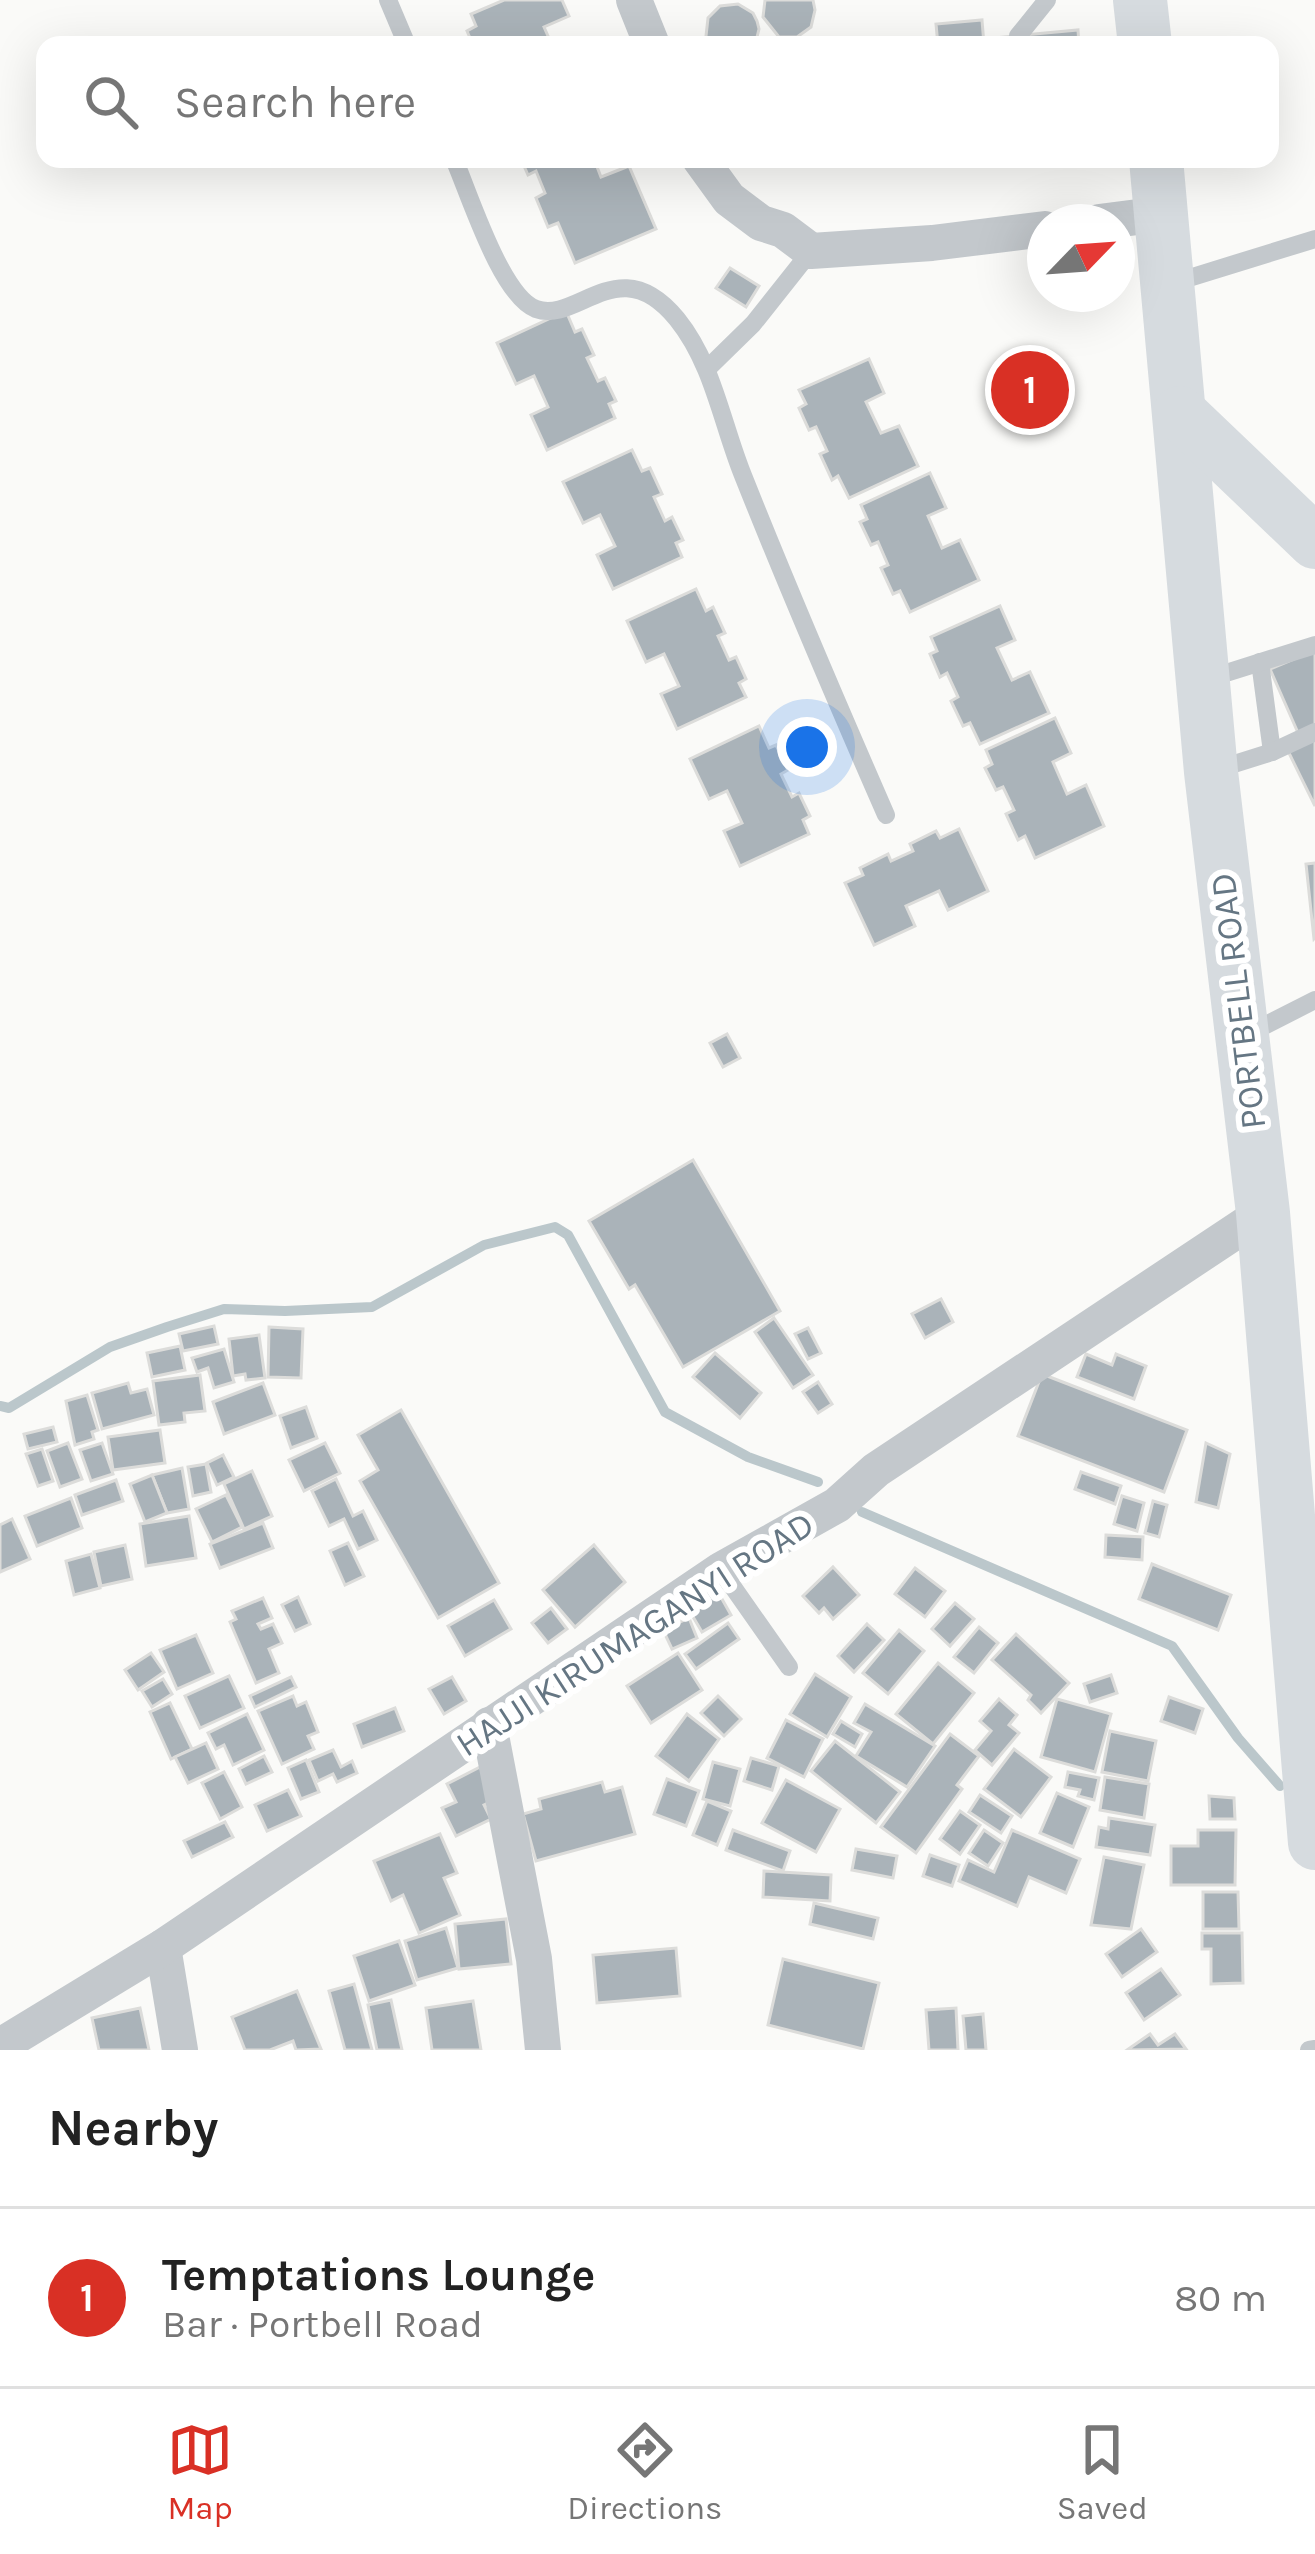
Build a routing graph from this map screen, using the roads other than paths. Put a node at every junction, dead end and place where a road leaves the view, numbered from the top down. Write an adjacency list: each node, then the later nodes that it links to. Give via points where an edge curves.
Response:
1 (388, 0): 6 (lane)
2 (634, 0): 7 (street)
3 (1047, 0): 5 (lane)
4 (1140, 0): 8 (main road)
5 (1018, 35)
6 (403, 36)
7 (648, 36)
8 (1144, 36)
9 (458, 168): 18 (lane, via 496,257 533,308 553,311 613,287 655,297)
10 (707, 168): 16 (street, via 729,199)
11 (1157, 168): 12 (main road, PORTBELL ROAD)
12 (1161, 214): 13 (street); 17 (main road, PORTBELL ROAD)
13 (1135, 217)
14 (1027, 231): 16 (street)
15 (1315, 239): 17 (lane)
16 (811, 250): 18 (lane)
17 (1168, 284): 19 (main road, PORTBELL ROAD)
18 (707, 369): 27 (lane, via 741,472)
19 (1180, 413): 20 (main road); 23 (main road, PORTBELL ROAD)
20 (1315, 542)
21 (1315, 645): 22 (lane)
22 (1260, 662): 23 (lane); 25 (lane)
23 (1203, 680): 26 (main road, PORTBELL ROAD)
24 (1315, 732): 25 (lane)
25 (1272, 752): 26 (lane)
26 (1211, 772): 29 (main road, PORTBELL ROAD)
27 (886, 815)
28 (1315, 1000): 29 (lane)
29 (1242, 1037): 30 (main road, PORTBELL ROAD)
30 (1262, 1213): 31 (street, HAJJI KIRUMAGANYI ROAD, via 875,1470 837,1505); 34 (main road, PORTBELL ROAD)
31 (722, 1570): 32 (lane); 33 (street, HAJJI KIRUMAGANYI ROAD)
32 (789, 1667)
33 (489, 1725): 35 (street, HAJJI KIRUMAGANYI ROAD); 38 (street, via 534,1959)
34 (1315, 1844)
35 (163, 1947): 36 (street, HAJJI KIRUMAGANYI ROAD); 37 (street)
36 (0, 2045)
37 (180, 2050)
38 (543, 2050)

